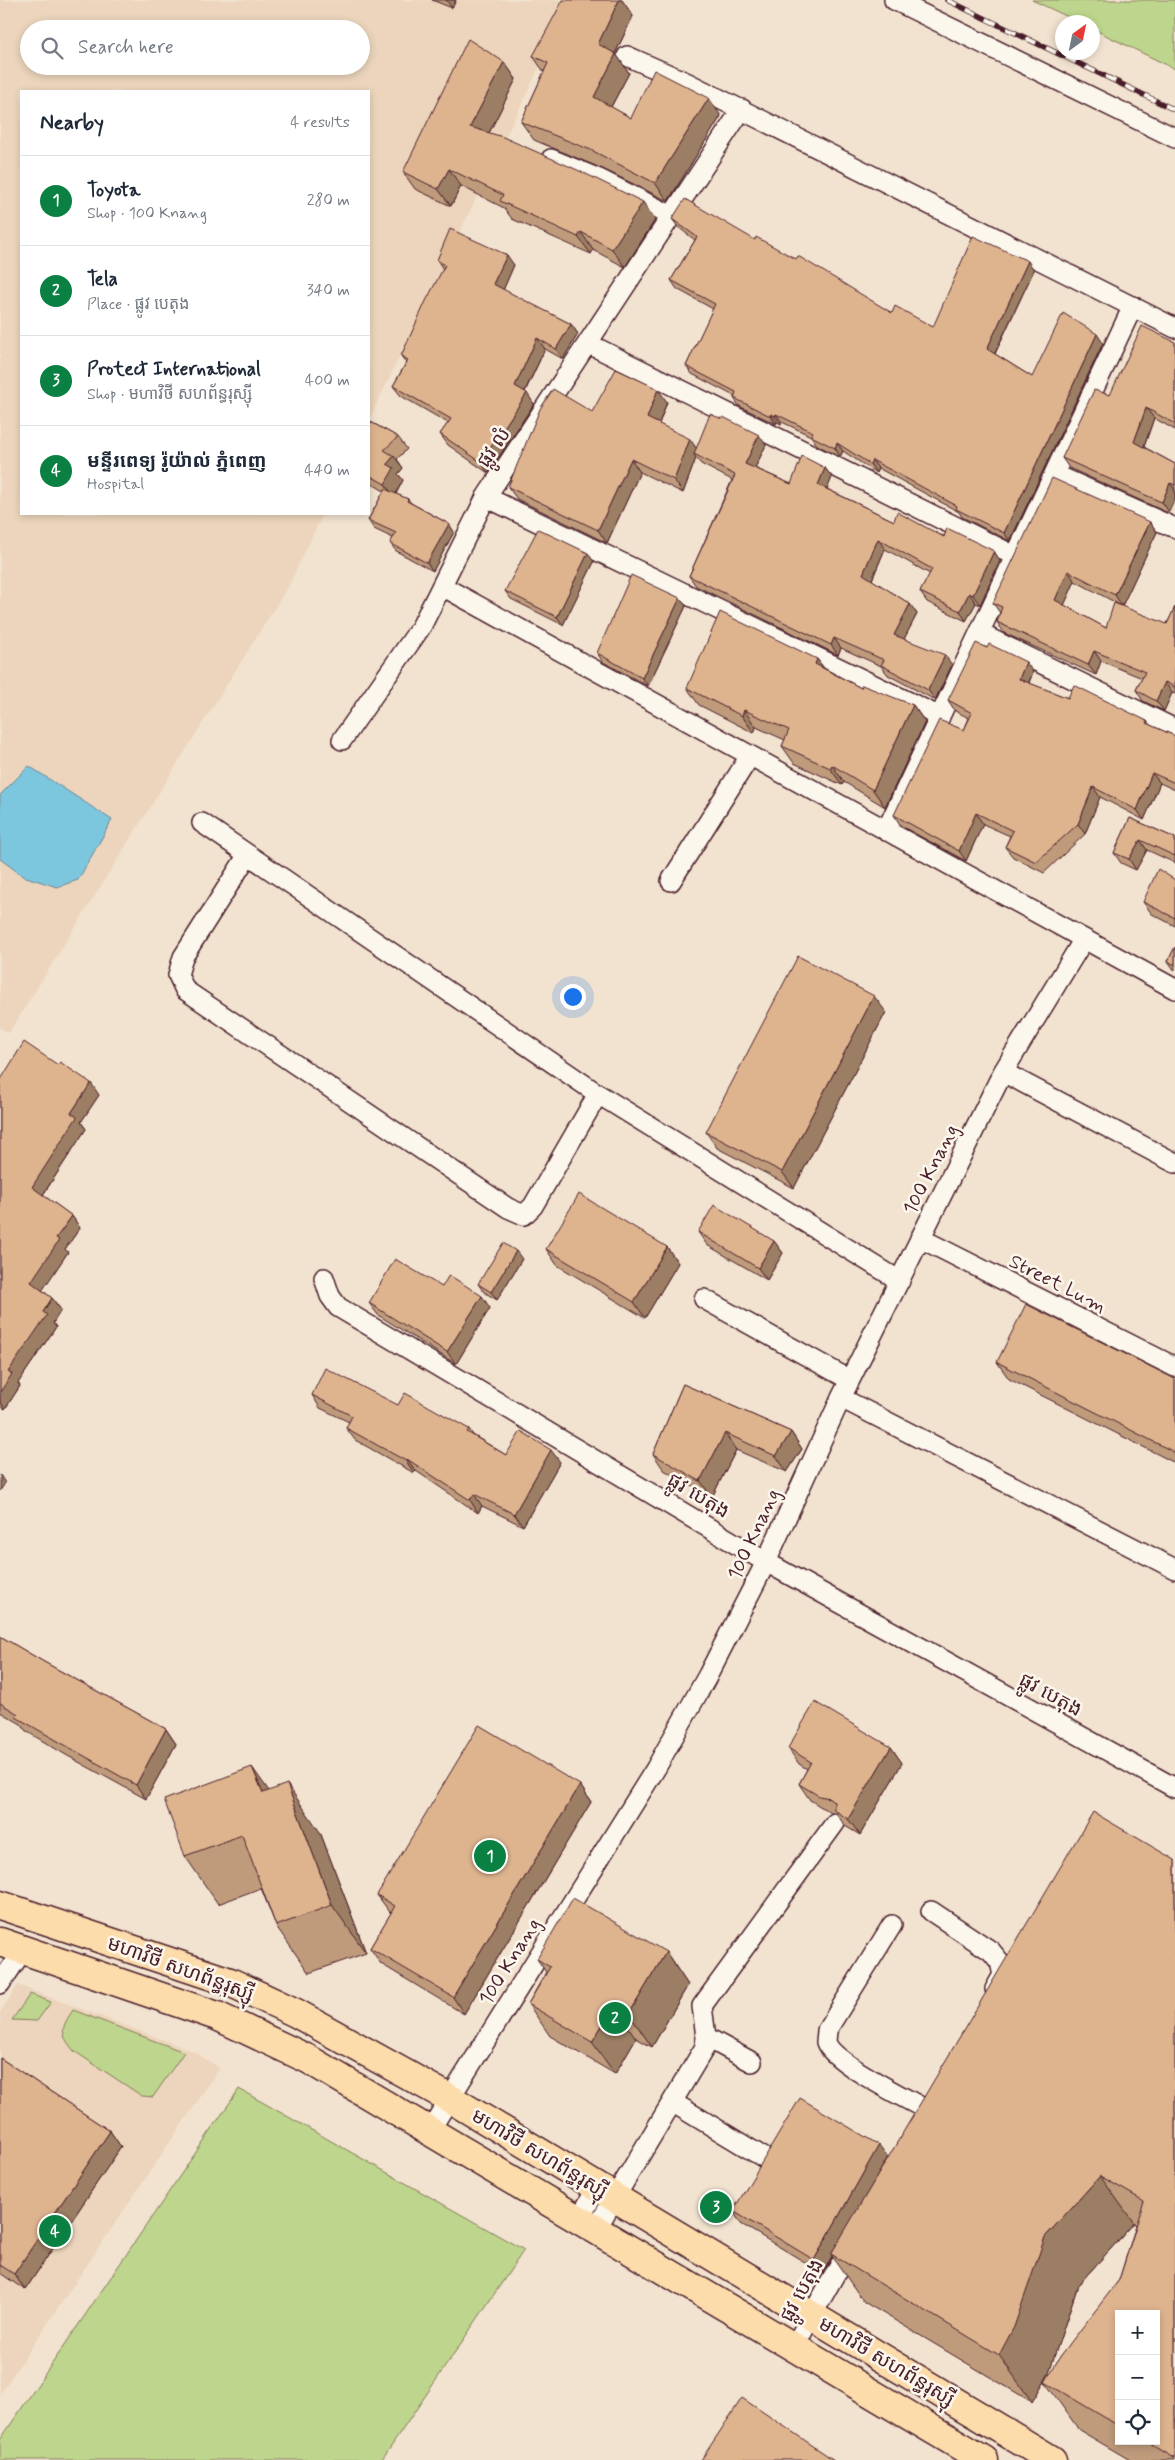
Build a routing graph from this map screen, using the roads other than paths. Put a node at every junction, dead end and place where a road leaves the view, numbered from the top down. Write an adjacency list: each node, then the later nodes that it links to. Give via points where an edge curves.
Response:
1 (894, 0): 4 (street)
2 (627, 56): 3 (street)
3 (742, 109): 6 (street, ផ្លូវ លំ); 7 (street)
4 (1175, 138)
5 (533, 151): 6 (street, via 599,178)
6 (672, 216): 9 (street, ផ្លូវ លំ)
7 (1133, 306): 8 (street); 10 (street)
8 (1175, 328)
9 (589, 344): 11 (street, ផ្លូវ លំ); 13 (street)
10 (1054, 474): 12 (street); 13 (street)
11 (486, 498): 14 (street, ផ្លូវ លំ); 16 (street)
12 (1175, 528)
13 (1015, 556): 15 (street)
14 (442, 586): 18 (street, ផ្លូវ លំ, via 421,627); 19 (street)
15 (979, 633): 16 (street); 17 (street)
16 (940, 717): 21 (street)
17 (1175, 729)
18 (342, 740)
19 (750, 756): 21 (street); 23 (street)
20 (202, 823): 22 (street)
21 (886, 830): 24 (street)
22 (247, 856): 27 (street); 27 (street, via 183,957 178,975 185,990 280,1056 508,1208 524,1215 533,1206)
23 (671, 881)
24 (1084, 939): 25 (street); 26 (street, 100 Knang)
25 (1175, 989)
26 (1003, 1072): 28 (street); 29 (street, 100 Knang)
27 (598, 1094): 31 (street)
28 (1175, 1163)
29 (920, 1238): 31 (street, 100 Knang); 33 (street, Street Lum)
30 (324, 1278): 36 (street, ផ្លូវ បេតុង, via 338,1307)
31 (900, 1281): 34 (street, 100 Knang)
32 (704, 1299): 34 (street)
33 (1175, 1367)
34 (850, 1380): 35 (street, 100 Knang)
35 (841, 1398): 36 (street, 100 Knang); 37 (street)
36 (766, 1562): 38 (street, ផ្លូវ បេតុង); 49 (street, 100 Knang, via 656,1768)
37 (1175, 1569)
38 (1175, 1788)
39 (835, 1823): 46 (street, via 702,2006)
40 (0, 1905): 49 (highway, មហាវិថី សហព័ន្ធរុស្ស៊ី, via 230,1982 296,2013)
41 (931, 1911): 45 (street, via 990,1951 1000,1962 1003,1975)
42 (892, 1924): 51 (street, via 827,2030 826,2041 831,2051 847,2064)
43 (12, 1946): 44 (street); 53 (highway, មហាវិថី សហព័ន្ធរុស្ស៊ី, via 217,2016 308,2059)
44 (0, 1984)
45 (984, 2009)
46 (706, 2037): 47 (street); 50 (street, via 705,2047)
47 (752, 2062)
48 (937, 2094): 51 (street)
49 (449, 2098): 53 (street, 100 Knang); 55 (highway, មហាវិថី សហព័ន្ធរុស្ស៊ី)
50 (672, 2102): 54 (street); 55 (street)
51 (927, 2110): 52 (street)
52 (918, 2128)
53 (430, 2130): 56 (highway, មហាវិថី សហព័ន្ធរុស្ស៊ី)
54 (768, 2160)
55 (606, 2193): 56 (street); 58 (highway, មហាវិថី សហព័ន្ធរុស្ស៊ី)
56 (587, 2224): 59 (highway, មហាវិថី សហព័ន្ធរុស្ស៊ី)
57 (860, 2230): 58 (street, ផ្លូវ បេតុង)
58 (812, 2316): 59 (street, ផ្លូវ បេតុង); 61 (highway, មហាវិថី សហព័ន្ធរុស្ស៊ី)
59 (794, 2347): 60 (highway, មហាវិថី សហព័ន្ធរុស្ស៊ី)
60 (984, 2460)
61 (1052, 2460)

